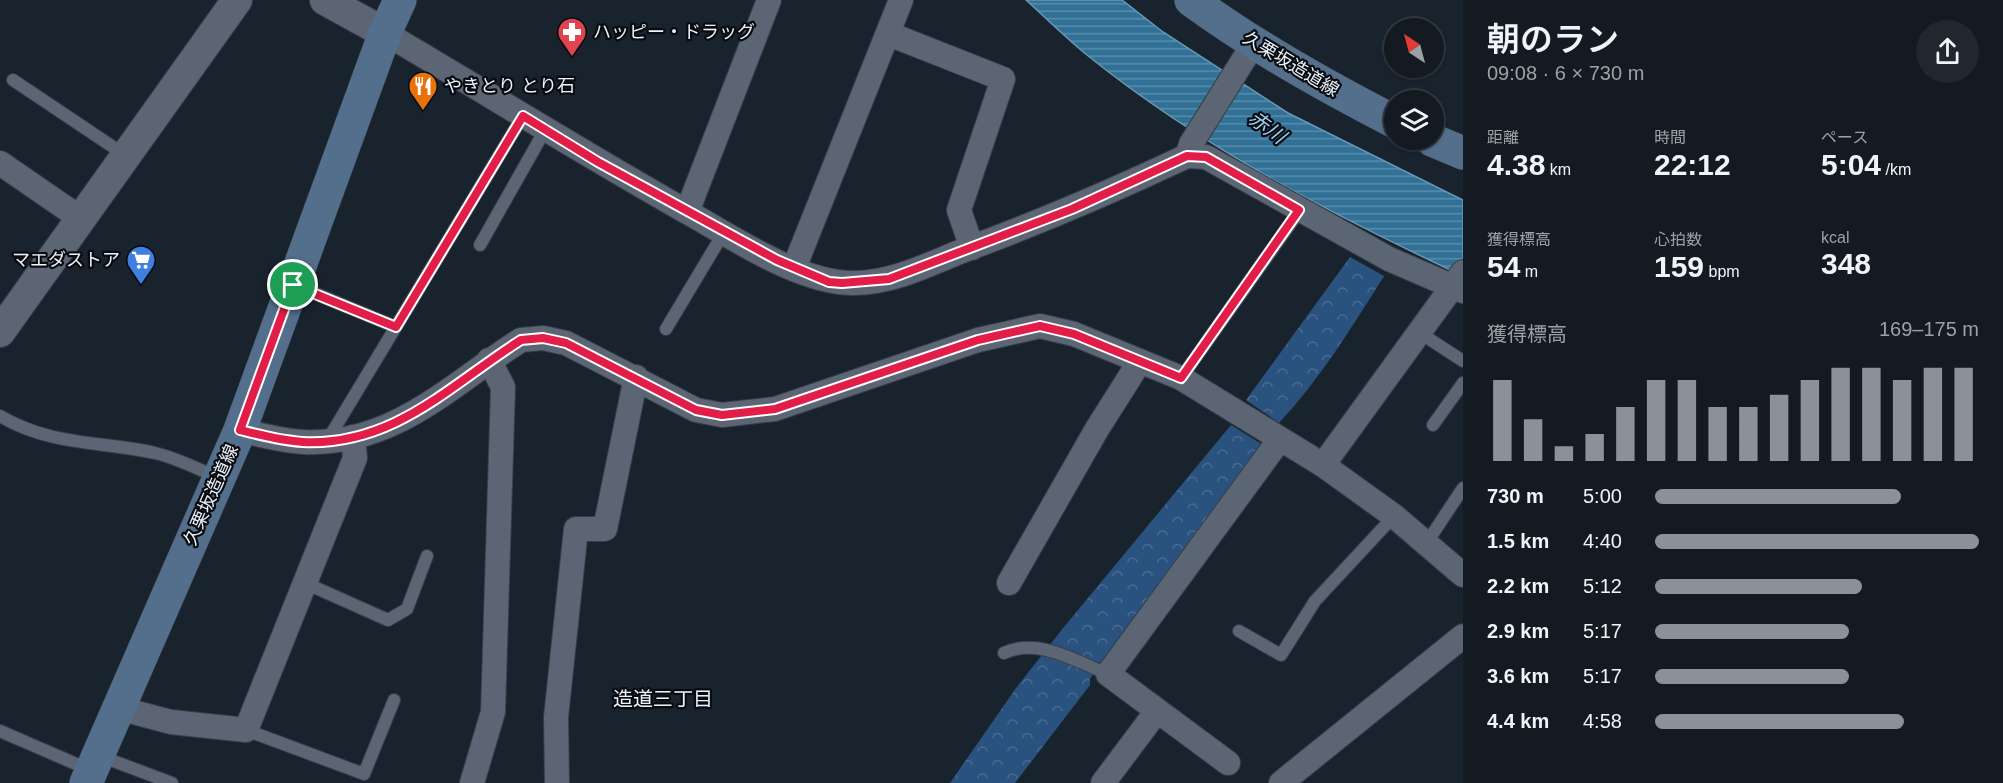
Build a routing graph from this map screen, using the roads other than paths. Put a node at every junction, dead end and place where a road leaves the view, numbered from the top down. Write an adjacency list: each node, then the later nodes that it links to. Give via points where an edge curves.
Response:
1 (237, 0): 17 (street)
2 (325, 0): 7 (street)
3 (400, 0): 7 (main road, 久栗坂造道線)
4 (769, 0): 20 (street)
5 (901, 0): 8 (street)
6 (1194, 1): 9 (main road, 久栗坂造道線)
7 (385, 33): 11 (street); 27 (main road, 久栗坂造道線)
8 (889, 34): 24 (street, via 1003,79 959,210); 25 (street)
9 (1254, 43): 12 (main road, 久栗坂造道線); 15 (street)
10 (13, 80): 17 (lane)
11 (523, 116): 13 (street); 28 (lane)
12 (1384, 116)
13 (545, 130): 20 (street); 23 (lane)
14 (1444, 145): 16 (main road)
15 (1189, 150): 19 (street); 24 (street, via 1072,209)
16 (1463, 153)
17 (125, 155): 21 (street)
18 (0, 163): 21 (street)
19 (1299, 210): 26 (street, via 1389,260); 36 (lane)
20 (687, 212): 22 (street)
21 (80, 218): 30 (street)
22 (724, 232): 25 (street); 29 (lane)
23 (480, 245)
24 (972, 248): 25 (street, via 872,282 829,282)
25 (794, 268)
26 (1460, 282): 31 (street)
27 (293, 285): 28 (lane); 40 (main road, 久栗坂造道線)
28 (396, 327): 43 (lane)
29 (666, 329)
30 (0, 332)
31 (1420, 333): 34 (lane); 44 (street)
32 (489, 360): 35 (street, via 521,340 543,338 566,343); 41 (street, via 410,417 366,436); 65 (street, via 503,387 499,592 493,712)
33 (1140, 361): 35 (street, via 1074,334 1040,326 978,340 775,409 722,415 696,410); 36 (street); 52 (street)
34 (1463, 361)
35 (636, 377): 66 (street, via 605,529 576,529 556,717)
36 (1181, 378): 42 (street)
37 (1463, 383): 39 (lane)
38 (0, 416): 45 (lane, via 45,436 156,454)
39 (1432, 425)
40 (240, 430): 43 (street, via 302,442); 45 (main road, 久栗坂造道線)
41 (354, 437): 43 (street); 51 (street, via 355,458)
42 (1280, 439): 44 (street); 56 (street)
43 (327, 441)
44 (1323, 465): 47 (street)
45 (219, 478): 58 (main road, 久栗坂造道線)
46 (1463, 488): 48 (lane)
47 (1394, 516): 48 (street); 53 (lane, via 1315,601 1281,655)
48 (1426, 544): 50 (street)
49 (428, 556): 51 (lane, via 407,609 388,620)
50 (1463, 575)
51 (305, 583): 60 (street)
52 (1009, 583)
53 (1239, 631)
54 (1463, 636): 68 (street)
55 (1004, 653): 56 (lane, via 1030,646)
56 (1108, 674): 59 (street)
57 (394, 700): 60 (lane, via 364,774)
58 (118, 708): 60 (street, via 171,723); 63 (main road, 久栗坂造道線)
59 (1157, 711): 62 (street); 67 (street)
60 (246, 730)
61 (0, 731): 63 (lane)
62 (1228, 763)
63 (92, 770): 64 (lane)
64 (172, 783)
65 (472, 783)
66 (556, 783)
67 (1103, 783)
68 (1281, 783)

